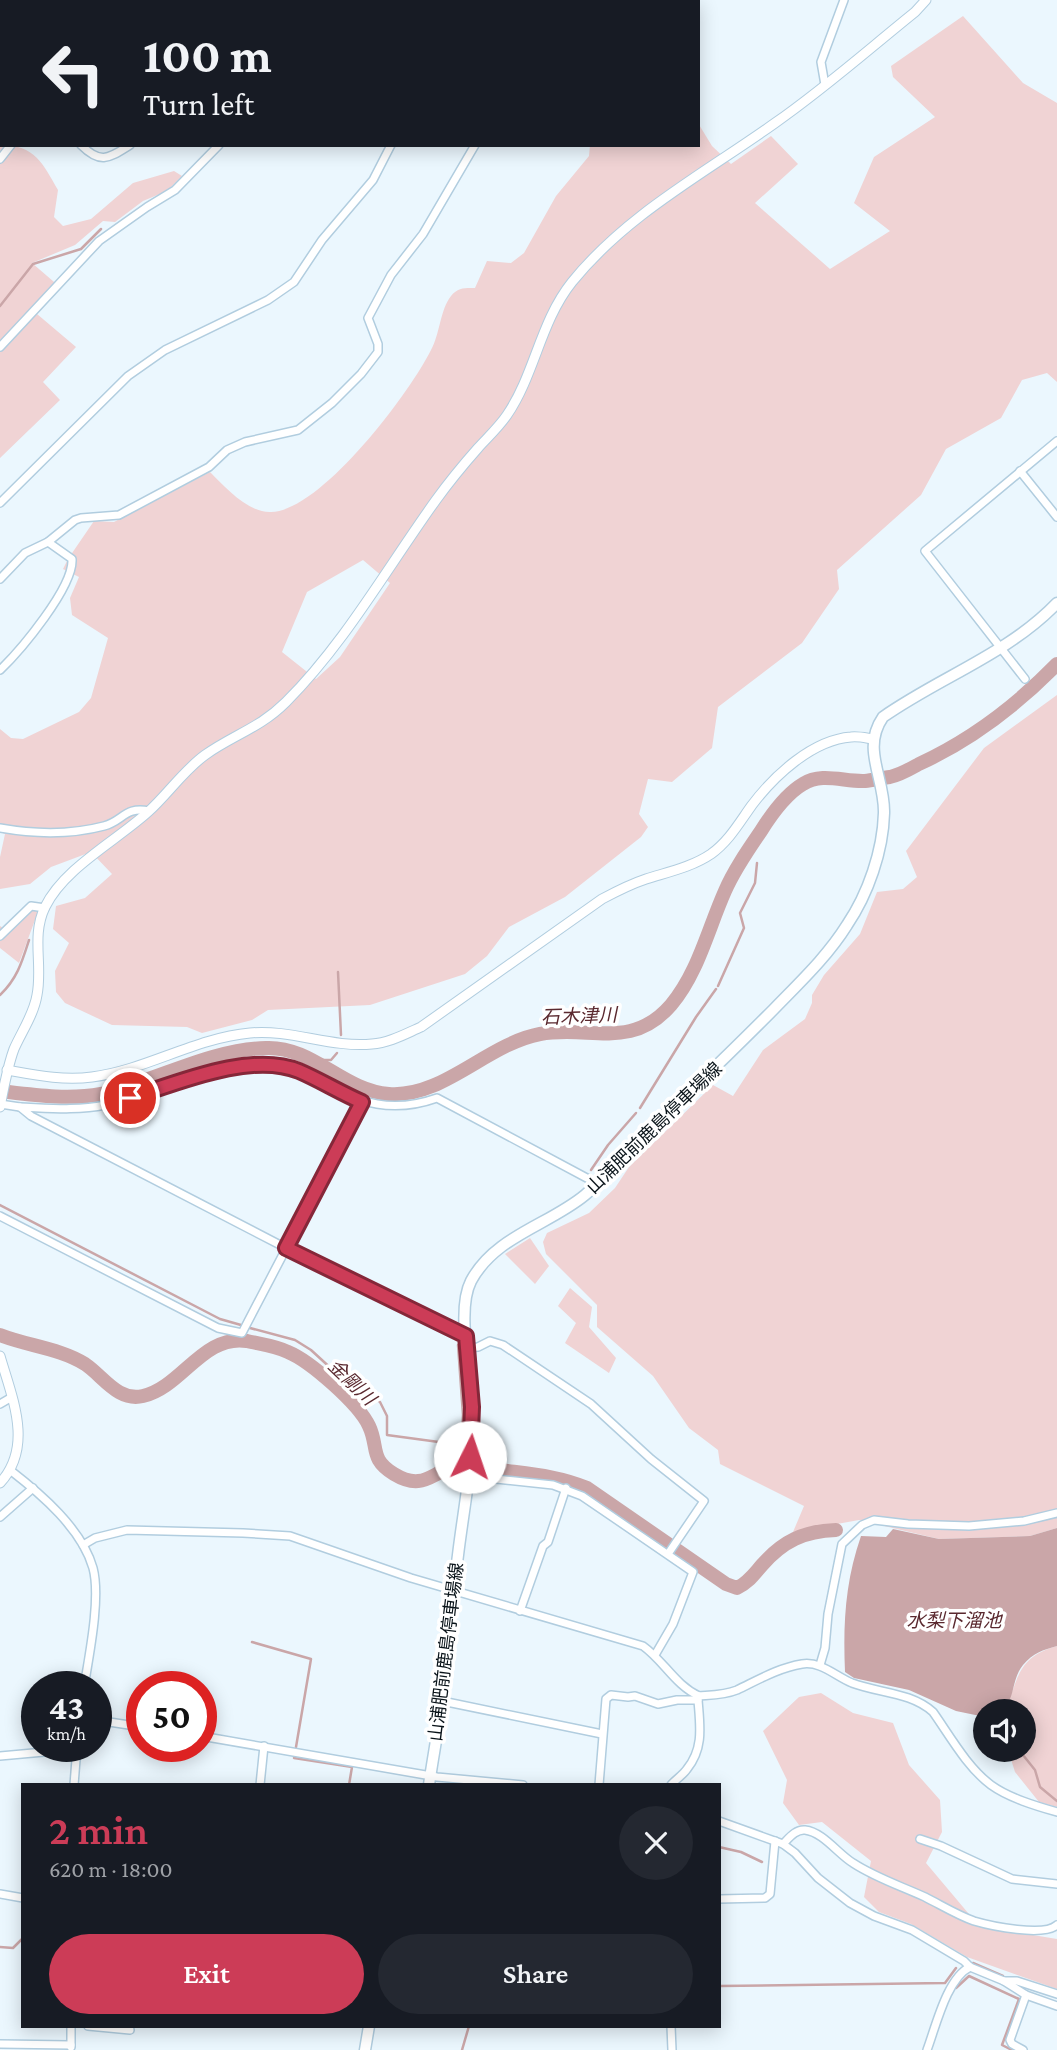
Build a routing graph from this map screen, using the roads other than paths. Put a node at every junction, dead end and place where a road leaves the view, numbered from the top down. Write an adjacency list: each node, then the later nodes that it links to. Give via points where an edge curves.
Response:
1 (844, 0): 3 (street, via 821,62)
2 (926, 0): 3 (street)
3 (825, 85): 21 (street, via 614,237 570,285 545,328 525,383 506,417 458,470 332,649 286,702 259,725 190,767)
4 (83, 147): 5 (street, via 101,159)
5 (127, 147)
6 (215, 147): 9 (street, via 175,190 99,241)
7 (390, 147): 12 (street, via 373,180 322,240 294,282 268,300 164,350 128,376)
8 (474, 147): 14 (street, via 368,318 378,352 332,403 298,430 236,446 209,467 119,515 81,517)
9 (0, 347)
10 (1057, 441): 11 (street)
11 (1020, 471): 13 (street); 17 (street, via 925,551)
12 (0, 503)
13 (1057, 517)
14 (48, 541): 15 (street, via 25,554); 18 (street, via 72,559 68,579 46,616)
15 (0, 579)
16 (1057, 603): 17 (main road)
17 (1000, 649): 19 (street); 20 (main road, via 883,717)
18 (0, 670)
19 (1025, 679)
20 (873, 738): 25 (street, via 852,737 817,749 774,780 712,853 602,899 429,1022 389,1041 347,1044 273,1032 248,1033 93,1077); 29 (main road, 山浦肥前鹿島停車場線, via 883,794 883,831 878,856 849,923 815,967 623,1154)
21 (149, 811): 22 (street, via 129,811 103,827 61,832 29,834); 23 (street, via 84,863)
22 (0, 828)
23 (45, 908): 24 (street, via 31,906); 25 (street, via 36,947 34,1007)
24 (0, 936)
25 (4, 1071): 27 (street)
26 (362, 1102): 28 (street, via 276,1065 203,1075 106,1105); 29 (street, via 400,1107 437,1098); 31 (street)
27 (0, 1105): 28 (street)
28 (20, 1107): 31 (street)
29 (598, 1184): 32 (main road, 山浦肥前鹿島停車場線, via 507,1242 479,1268 468,1289)
30 (0, 1216): 31 (street, via 218,1328 242,1333)
31 (286, 1248): 32 (street)
32 (467, 1342): 37 (main road, 山浦肥前鹿島停車場線, via 472,1407); 44 (street, via 478,1347 490,1341 503,1345 591,1404 704,1501)
33 (0, 1356): 34 (street)
34 (12, 1397): 35 (street); 36 (street, via 19,1439)
35 (0, 1404)
36 (10, 1470): 38 (street); 39 (street)
37 (468, 1476): 40 (street); 45 (main road, 山浦肥前鹿島停車場線)
38 (0, 1483)
39 (33, 1488): 42 (street); 43 (street)
40 (566, 1488): 44 (street); 46 (street)
41 (1057, 1513): 48 (street, via 969,1526 874,1520 862,1525 842,1544)
42 (0, 1517)
43 (83, 1545): 45 (street, via 127,1530 273,1534 309,1541); 49 (street, via 96,1592)
44 (668, 1554): 47 (street, via 693,1572)
45 (453, 1590): 46 (street); 51 (main road, 山浦肥前鹿島停車場線)
46 (520, 1611): 47 (street, via 643,1646)
47 (655, 1655): 50 (street)
48 (820, 1665): 50 (street, via 800,1664 734,1691); 64 (street, via 854,1684 925,1705 990,1784)
49 (86, 1671)
50 (698, 1698): 52 (street, via 658,1704 635,1696 611,1695 606,1699); 63 (street, via 701,1738 697,1755)
51 (442, 1701): 52 (street); 58 (main road, 山浦肥前鹿島停車場線)
52 (602, 1734): 62 (street)
53 (217, 1739): 54 (street)
54 (264, 1746): 58 (street); 60 (street)
55 (21, 1754): 56 (street)
56 (0, 1756)
57 (76, 1762): 59 (street)
58 (430, 1780): 61 (street)
59 (74, 1783)
60 (260, 1783)
61 (486, 1783)
62 (599, 1783)
63 (673, 1783)
64 (1057, 1812)
65 (721, 1822): 67 (street)
66 (920, 1839): 68 (street, via 1012,1879)
67 (779, 1842): 71 (street, via 770,1894); 72 (street, via 796,1832 816,1834 880,1879 971,1920 1026,1930 1049,1931); 73 (street, via 850,1903 912,1930)
68 (1057, 1884)
69 (0, 1894): 70 (street)
70 (21, 1898)
71 (721, 1899)
72 (1057, 1925)
73 (970, 1967): 74 (street); 87 (street, via 951,1987)
74 (1004, 1981): 75 (street); 76 (street)
75 (1057, 1994)
76 (1026, 1995): 77 (street); 88 (street, via 1010,2040)
77 (1057, 2006)
78 (71, 2028): 84 (street)
79 (109, 2028): 82 (street)
80 (369, 2028): 85 (main road)
81 (671, 2028): 86 (street)
82 (130, 2030)
83 (0, 2044): 84 (street)
84 (71, 2048)
85 (365, 2050)
86 (672, 2050)
87 (927, 2050)
88 (1023, 2050)

